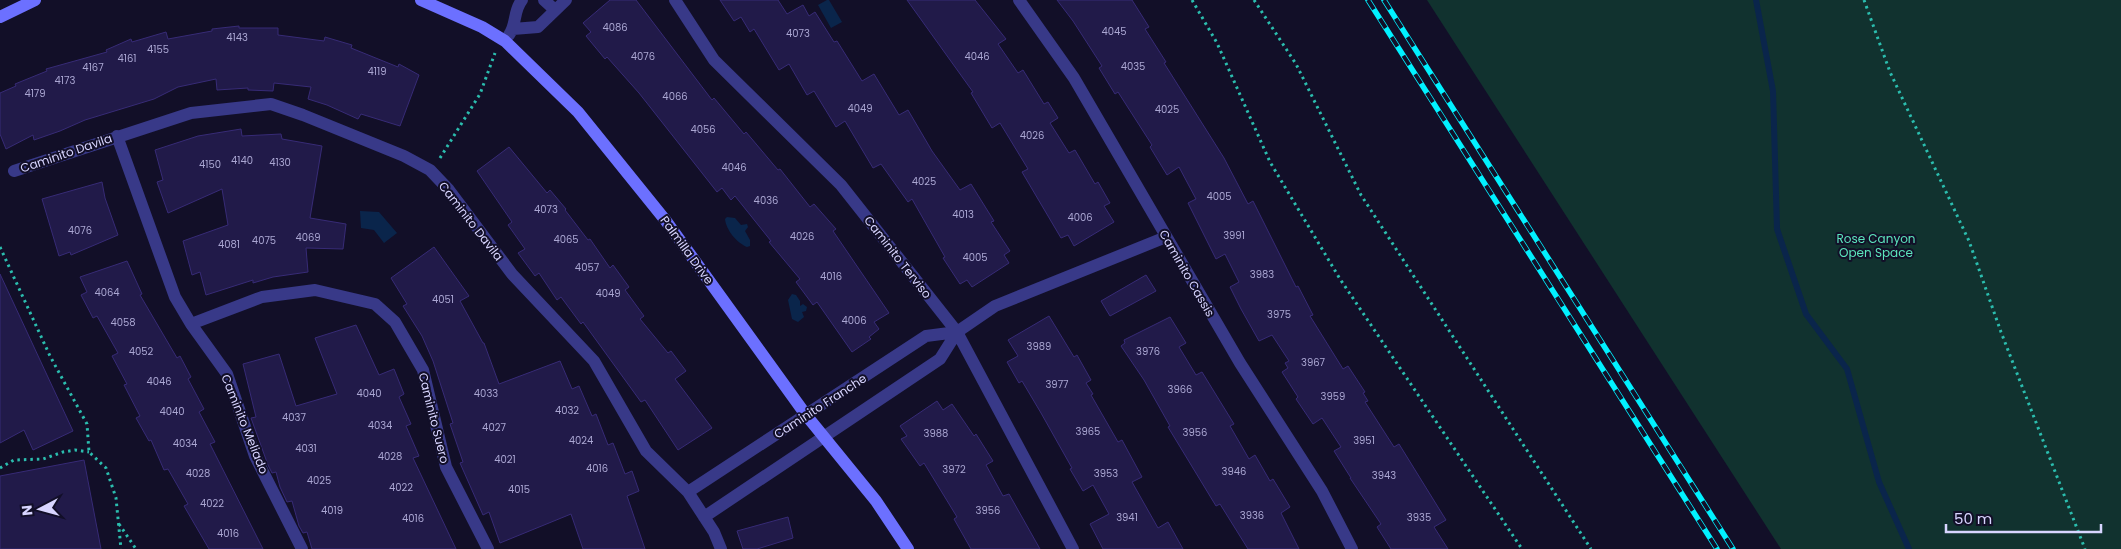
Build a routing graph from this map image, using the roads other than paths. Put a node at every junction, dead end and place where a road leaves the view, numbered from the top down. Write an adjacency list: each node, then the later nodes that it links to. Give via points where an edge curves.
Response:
1 (35, 0): 9 (street)
2 (421, 0): 11 (street, Palmilla Drive, via 482,27)
3 (522, 0): 10 (street, via 516,7)
4 (544, 0): 8 (street)
5 (566, 0): 8 (street)
6 (675, 0): 16 (street, Caminito Terviso, via 714,60 841,185)
7 (1019, 0): 14 (street, Caminito Cassis, via 1074,78)
8 (555, 10): 10 (street, via 538,27)
9 (0, 17)
10 (513, 29): 11 (street)
11 (502, 40): 17 (street, Palmilla Drive, via 578,112 602,141 666,221)
12 (117, 136): 13 (street, Caminito Davila); 15 (street, Caminito Meliado, via 175,297); 19 (street, Caminito Davila, via 191,113 271,104 404,156 430,170 449,190 512,274 594,361 646,451)
13 (14, 171)
14 (1166, 237): 16 (street, Caminito Franche, via 995,306); 26 (street, Caminito Cassis, via 1240,363 1322,491)
15 (191, 324): 21 (street, Caminito Meliado, via 227,374 255,456); 22 (street, Caminito Suero, via 262,297 315,290 375,304 396,322 423,370 446,467)
16 (957, 332): 17 (street, Caminito Franche, via 926,336); 18 (street, Caminito Franche, via 940,359); 25 (street, Caminito Terviso)
17 (806, 415): 18 (street, Palmilla Drive); 19 (street, Caminito Franche)
18 (824, 437): 20 (street, Caminito Franche); 24 (street, Palmilla Drive, via 876,501)
19 (688, 492): 20 (street, Caminito Davila)
20 (704, 517): 23 (street, Caminito Davila)
21 (302, 549)
22 (488, 549)
23 (721, 549)
24 (908, 549)
25 (1073, 549)
26 (1352, 549)

